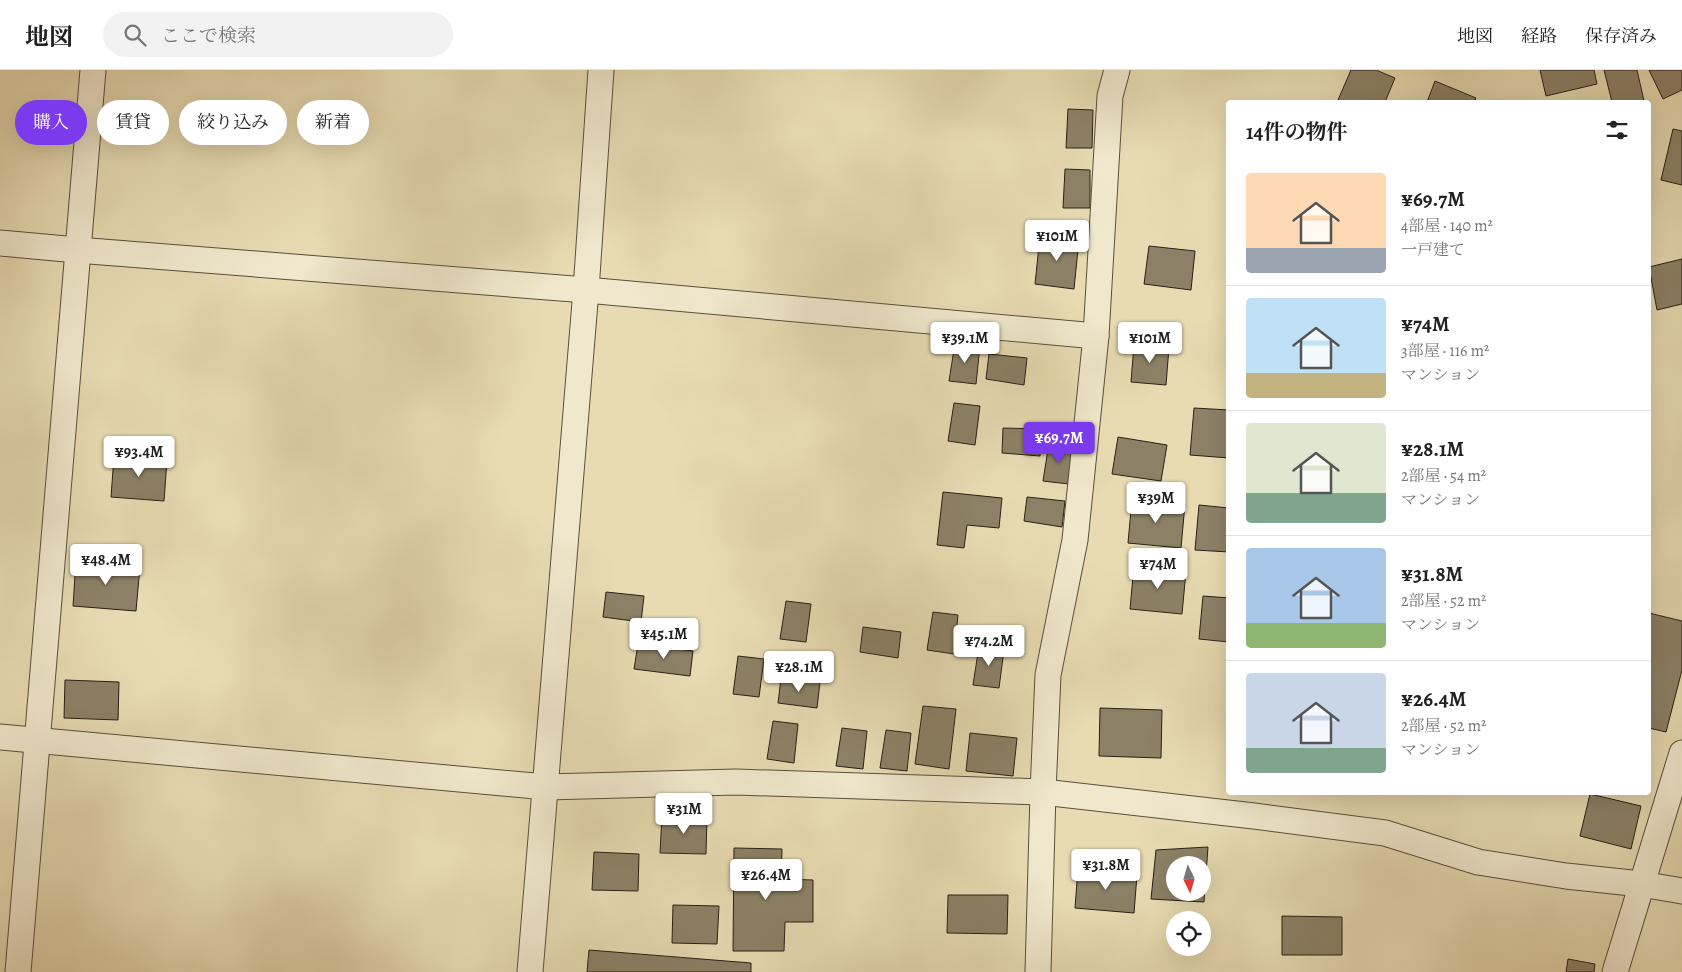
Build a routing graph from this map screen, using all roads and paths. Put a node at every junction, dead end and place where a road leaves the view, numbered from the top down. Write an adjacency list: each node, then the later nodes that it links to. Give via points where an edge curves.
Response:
1 (93, 70): 5 (street)
2 (601, 70): 6 (street)
3 (1117, 70): 7 (street, via 1110,96)
4 (0, 242): 5 (street)
5 (77, 250): 6 (street); 9 (street)
6 (586, 290): 7 (street); 11 (street)
7 (1096, 336): 12 (street, via 1075,540 1048,675)
8 (0, 737): 9 (street)
9 (36, 740): 11 (street); 15 (street)
10 (1682, 753): 13 (street)
11 (546, 787): 12 (street, via 736,782); 16 (street)
12 (1043, 792): 13 (street, via 1385,833 1478,862); 17 (street)
13 (1641, 884): 14 (street); 18 (street)
14 (1682, 891)
15 (18, 972)
16 (530, 972)
17 (1038, 972)
18 (1615, 972)

